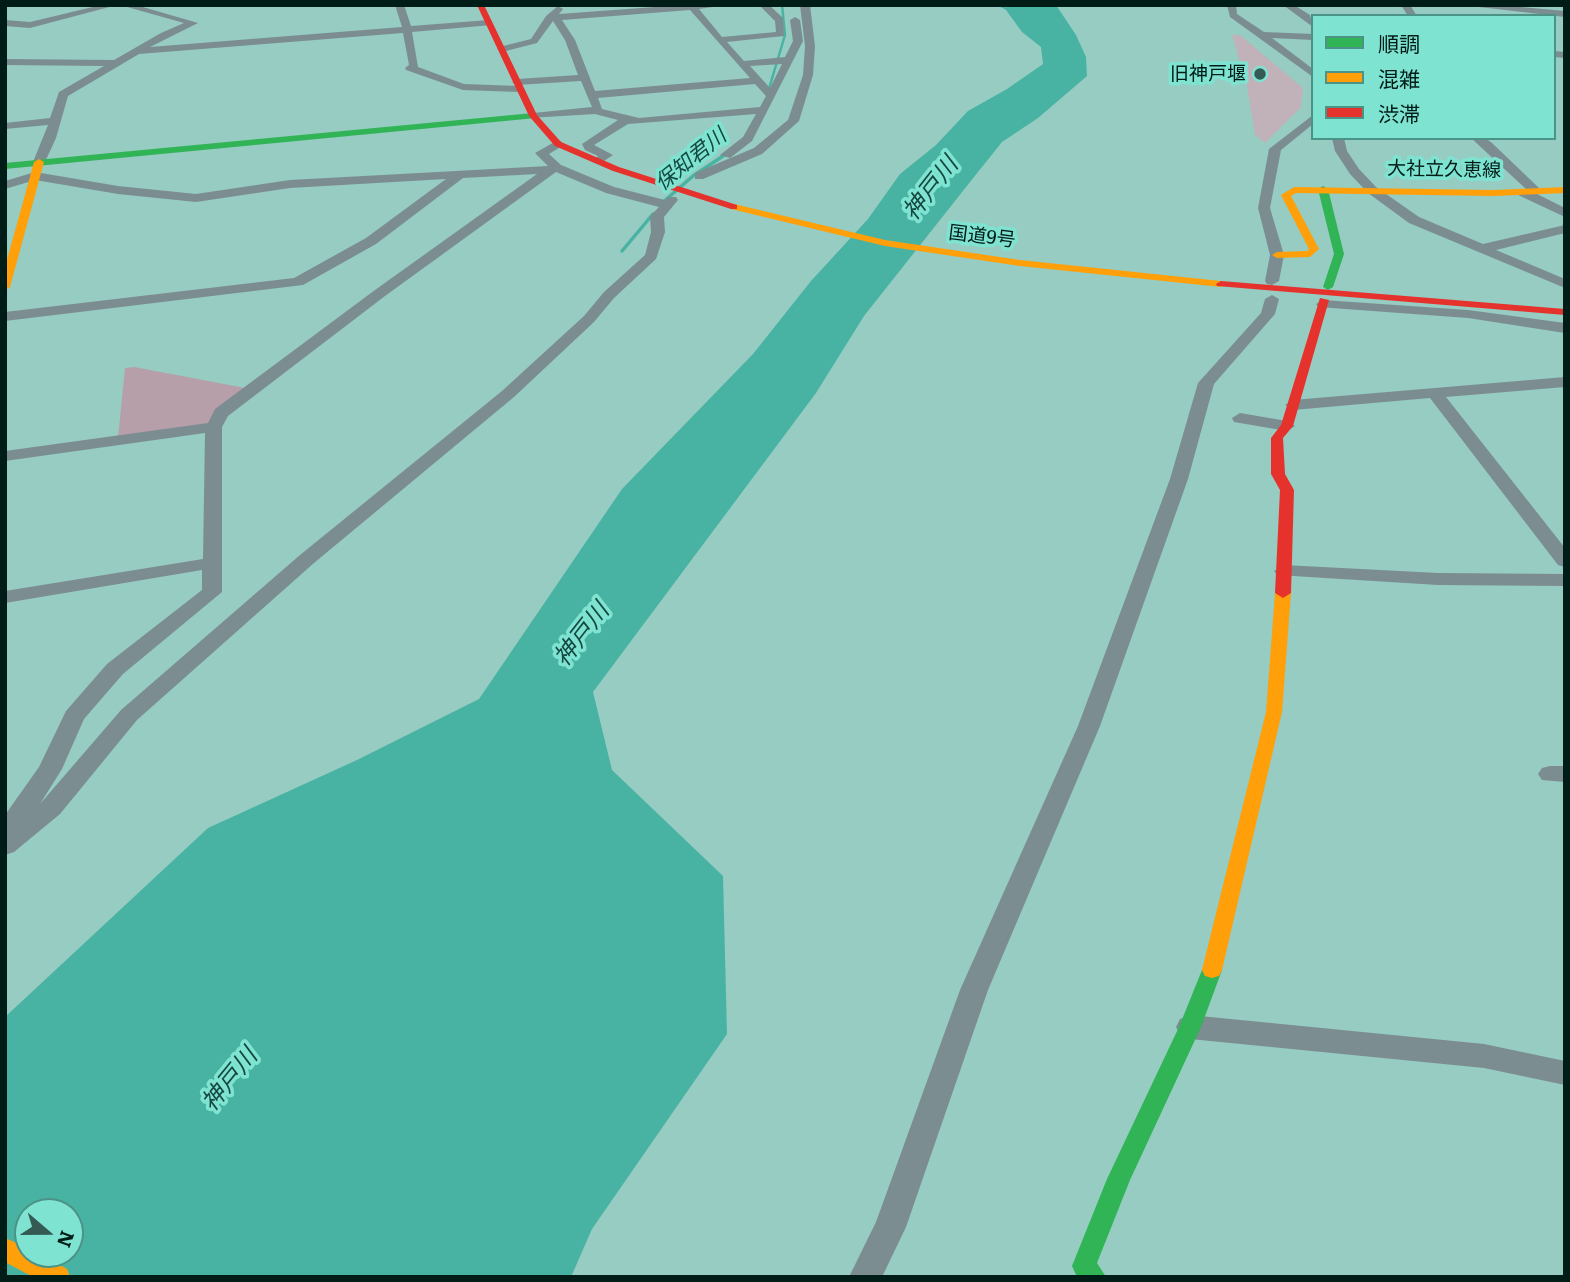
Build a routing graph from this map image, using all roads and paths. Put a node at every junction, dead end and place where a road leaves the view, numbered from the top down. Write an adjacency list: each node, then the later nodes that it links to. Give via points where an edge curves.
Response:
1 (113, 5): 21 (street)
2 (124, 5): 16 (street)
3 (181, 5): 16 (street, via 180,14)
4 (400, 5): 22 (street)
5 (480, 5): 20 (main road, 国道9号)
6 (562, 5): 17 (street)
7 (722, 5): 14 (street)
8 (764, 5): 26 (street, via 780,20 781,34)
9 (794, 5): 29 (street, via 798,41)
10 (805, 5): 55 (street, via 808,75 793,121 758,151)
11 (1231, 5): 24 (street, via 1233,15)
12 (1287, 5): 18 (street)
13 (1466, 5): 15 (street)
14 (692, 6): 17 (street); 26 (street)
15 (1565, 14)
16 (169, 18): 28 (street, via 192,23)
17 (552, 18): 27 (street, via 534,41); 34 (street, via 570,40)
18 (1311, 22)
19 (5, 23): 21 (street)
20 (489, 23): 22 (street); 27 (main road, 国道9号)
21 (21, 25): 23 (street)
22 (407, 29): 28 (street); 36 (street, via 414,66 410,68 463,87)
23 (5, 30)
24 (1262, 35): 25 (street); 33 (street)
25 (1311, 37)
26 (719, 40): 32 (street)
27 (502, 49): 36 (main road, 国道9号)
28 (138, 51): 31 (street)
29 (789, 60): 32 (street); 38 (street)
30 (5, 61): 31 (street)
31 (115, 64): 44 (street, via 64,94)
32 (740, 64): 35 (street)
33 (1311, 72)
34 (586, 78): 36 (street); 37 (street)
35 (755, 81): 37 (street); 38 (street)
36 (518, 85): 41 (main road, 国道9号)
37 (591, 95): 40 (street, via 598,107)
38 (772, 96): 39 (street)
39 (764, 110): 42 (street); 55 (street, via 748,139)
40 (595, 111): 41 (street); 42 (street)
41 (533, 116): 48 (main road, 国道9号); 52 (main road)
42 (626, 120): 49 (street, via 588,144 607,155)
43 (1311, 120): 66 (street, via 1275,149 1264,208)
44 (55, 121): 45 (street); 52 (street)
45 (5, 126)
46 (1338, 140): 59 (street, via 1354,171)
47 (1480, 140): 61 (street)
48 (558, 144): 53 (street, via 541,153); 71 (main road, 国道9号, via 616,169 740,209 836,234 939,253 1209,283)
49 (601, 159)
50 (584, 165): 53 (street)
51 (5, 166): 52 (main road)
52 (37, 169): 54 (street, via 118,190 195,198 290,184); 56 (street); 64 (main road)
53 (558, 170): 54 (street); 79 (street, via 380,293 221,413); 89 (street, via 610,190 670,202 657,216 651,256 508,394 307,559 129,715 51,808)
54 (461, 174): 72 (street, via 372,241 298,282)
55 (699, 176): 57 (street)
56 (5, 185)
57 (689, 185)
58 (1324, 188): 59 (main road, 大社立久恵線); 66 (main road, 大社立久恵線, via 1287,192 1314,249 1310,254); 70 (main road, via 1339,254)
59 (1373, 190): 61 (main road, 大社立久恵線); 65 (street, via 1414,220)
60 (1565, 190): 61 (main road, 大社立久恵線)
61 (1529, 191): 62 (street)
62 (1565, 213)
63 (1565, 229): 65 (street)
64 (11, 244): 67 (main road)
65 (1481, 249): 68 (street)
66 (1277, 255): 94 (street, via 1268,314 1206,383 1179,480 1089,726 974,990 890,1227)
67 (8, 265): 69 (main road)
68 (1562, 281)
69 (5, 287)
70 (1325, 297): 73 (street); 76 (main road)
71 (1565, 314)
72 (5, 317)
73 (1565, 328)
74 (1565, 382): 75 (street)
75 (1436, 395): 76 (street); 82 (street)
76 (1293, 405): 78 (main road)
77 (1240, 418): 78 (street)
78 (1287, 426): 85 (main road, via 1278,438 1278,474 1287,490)
79 (215, 427): 80 (street); 84 (street)
80 (5, 456)
81 (1565, 531): 82 (street)
82 (1541, 532): 83 (street)
83 (1565, 561)
84 (212, 564): 87 (street); 88 (street, via 212,592 107,679 74,716 50,769 21,814)
85 (1284, 571): 86 (street); 90 (main road, via 1274,712 1213,967)
86 (1565, 580)
87 (5, 597)
88 (5, 829)
89 (5, 846)
90 (1191, 1027): 91 (street, via 1484,1056); 95 (main road, via 1119,1179 1084,1266)
91 (1565, 1073)
92 (5, 1249): 93 (main road)
93 (58, 1277)
94 (865, 1277)
95 (1094, 1277)

